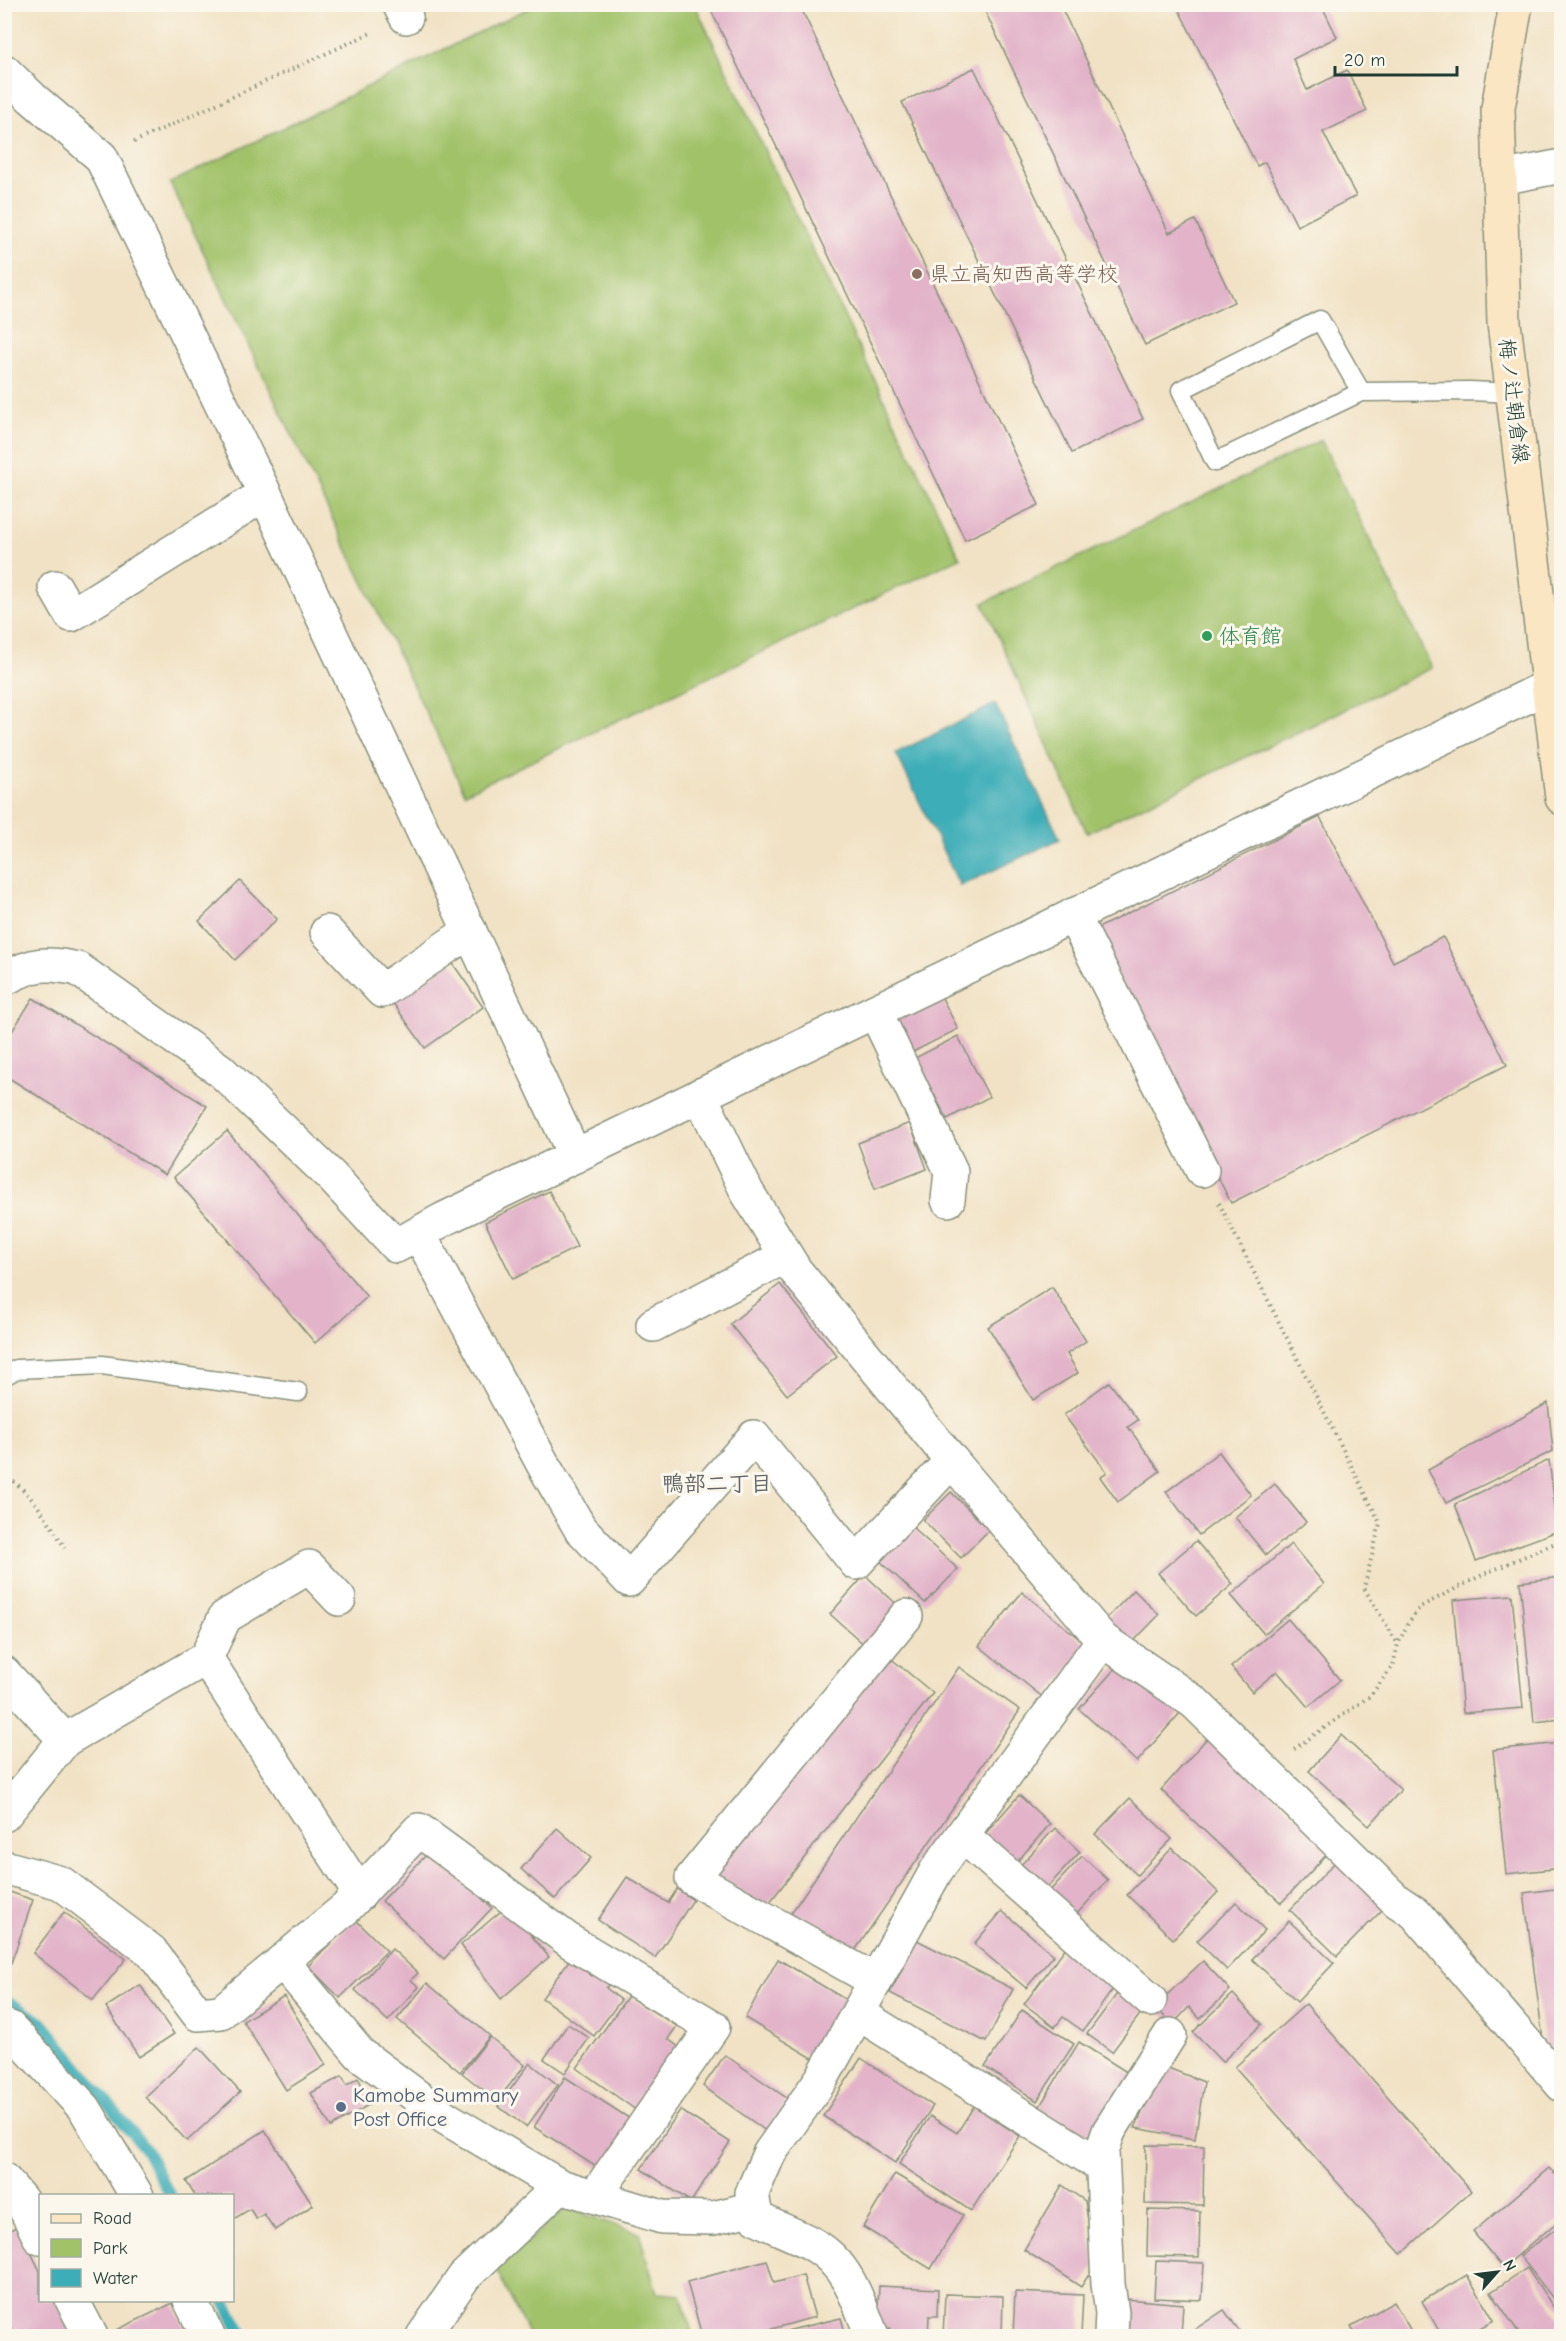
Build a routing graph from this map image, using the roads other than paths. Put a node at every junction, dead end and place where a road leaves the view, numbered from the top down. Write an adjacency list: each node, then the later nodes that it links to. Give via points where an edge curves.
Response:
1 (1516, 4): 4 (main road, 梅ノ辻朝倉線, via 1498,108)
2 (4, 71): 7 (street, via 101,157)
3 (1562, 166): 4 (street)
4 (1500, 178): 6 (main road, 梅ノ辻朝倉線, via 1504,323)
5 (1361, 392): 5 (lane, via 1215,462 1181,390 1320,320); 6 (lane)
6 (1513, 393): 9 (main road, 梅ノ辻朝倉線)
7 (266, 494): 8 (street, via 71,615); 13 (street)
8 (55, 587)
9 (1549, 686): 10 (main road, 梅ノ辻朝倉線); 12 (street)
10 (1558, 731): 11 (main road, 梅ノ辻朝倉線)
11 (1562, 798)
12 (1072, 915): 16 (street); 19 (street)
13 (470, 931): 14 (street, via 382,991); 18 (street)
14 (327, 932)
15 (4, 979): 21 (street, via 25,968 54,964 78,969 220,1070 331,1176 396,1246)
16 (875, 1011): 17 (street); 20 (street, via 951,1171)
17 (700, 1095): 18 (street); 22 (street, via 747,1192)
18 (575, 1156): 21 (street)
19 (1202, 1170)
20 (948, 1200)
21 (419, 1234): 26 (street, via 580,1528 629,1580 754,1437 856,1563)
22 (786, 1256): 23 (street); 26 (street)
23 (653, 1325)
24 (4, 1376): 25 (lane, via 17,1369 102,1365)
25 (298, 1392)
26 (953, 1462): 29 (street)
27 (339, 1599): 30 (street, via 309,1567 225,1617)
28 (906, 1616): 38 (street, via 692,1878)
29 (1104, 1640): 34 (street); 43 (street, via 1194,1702 1397,1901 1415,1913)
30 (206, 1658): 32 (street); 36 (street)
31 (4, 1673): 32 (street)
32 (65, 1740): 33 (street)
33 (4, 1815)
34 (962, 1835): 38 (street, via 936,1871); 39 (street)
35 (4, 1867): 37 (street, via 61,1883 151,1952 198,2014 221,2012)
36 (360, 1894): 37 (street); 48 (street, via 419,1830 571,1942 713,2027)
37 (282, 1961): 46 (street, via 360,2054 446,2118)
38 (876, 1981): 40 (street)
39 (1150, 2000)
40 (858, 2013): 44 (street); 49 (street, via 822,2078 769,2154 752,2193)
41 (4, 2026): 47 (street, via 85,2109)
42 (1170, 2035): 44 (street, via 1109,2131)
43 (1562, 2085)
44 (1102, 2166): 57 (street)
45 (4, 2180): 50 (street, via 21,2200)
46 (560, 2186): 48 (street); 55 (street, via 464,2277)
47 (136, 2194)
48 (595, 2196): 49 (street, via 662,2217 713,2218)
49 (754, 2208): 56 (street, via 756,2217 815,2245 834,2261 854,2289)
50 (39, 2236)
51 (73, 2302): 53 (street)
52 (190, 2302): 54 (street)
53 (91, 2337)
54 (208, 2337)
55 (423, 2337)
56 (872, 2337)
57 (1111, 2337)

